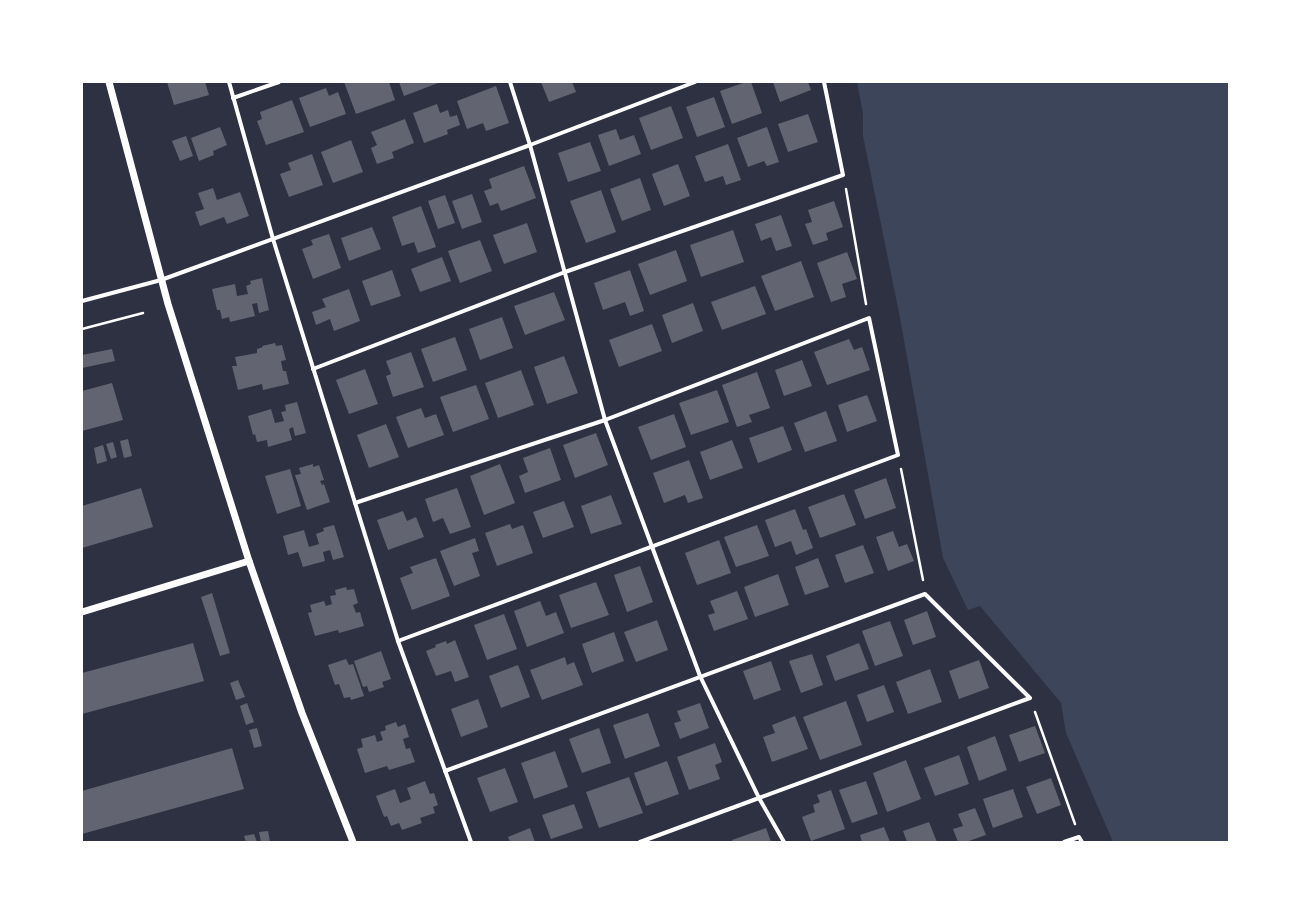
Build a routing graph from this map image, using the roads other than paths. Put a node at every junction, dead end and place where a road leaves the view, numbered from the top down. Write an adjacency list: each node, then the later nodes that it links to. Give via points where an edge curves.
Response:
1 (108, 82): 11 (street)
2 (229, 82): 7 (street)
3 (279, 82): 7 (street)
4 (510, 82): 8 (street)
5 (696, 82): 8 (street)
6 (824, 82): 10 (street, via 843,175)
7 (233, 98): 9 (street)
8 (530, 144): 9 (street); 10 (street)
9 (273, 239): 11 (street); 13 (street)
10 (565, 272): 13 (street); 14 (street)
11 (161, 280): 12 (street); 17 (street)
12 (82, 301)
13 (313, 369): 15 (street)
14 (605, 420): 15 (street); 16 (street); 16 (street, via 869,318 898,454)
15 (355, 504): 19 (street)
16 (651, 546): 19 (street); 20 (street)
17 (249, 561): 18 (street); 23 (street, via 302,713)
18 (82, 612)
19 (398, 641): 21 (street)
20 (700, 676): 21 (street); 22 (street); 22 (street, via 925,594 1030,698)
21 (445, 771): 24 (street)
22 (759, 798): 25 (street); 26 (street)
23 (354, 842)
24 (471, 842)
25 (640, 842)
26 (784, 842)
27 (1064, 842): 28 (street, via 1079,836)
28 (1082, 842)

